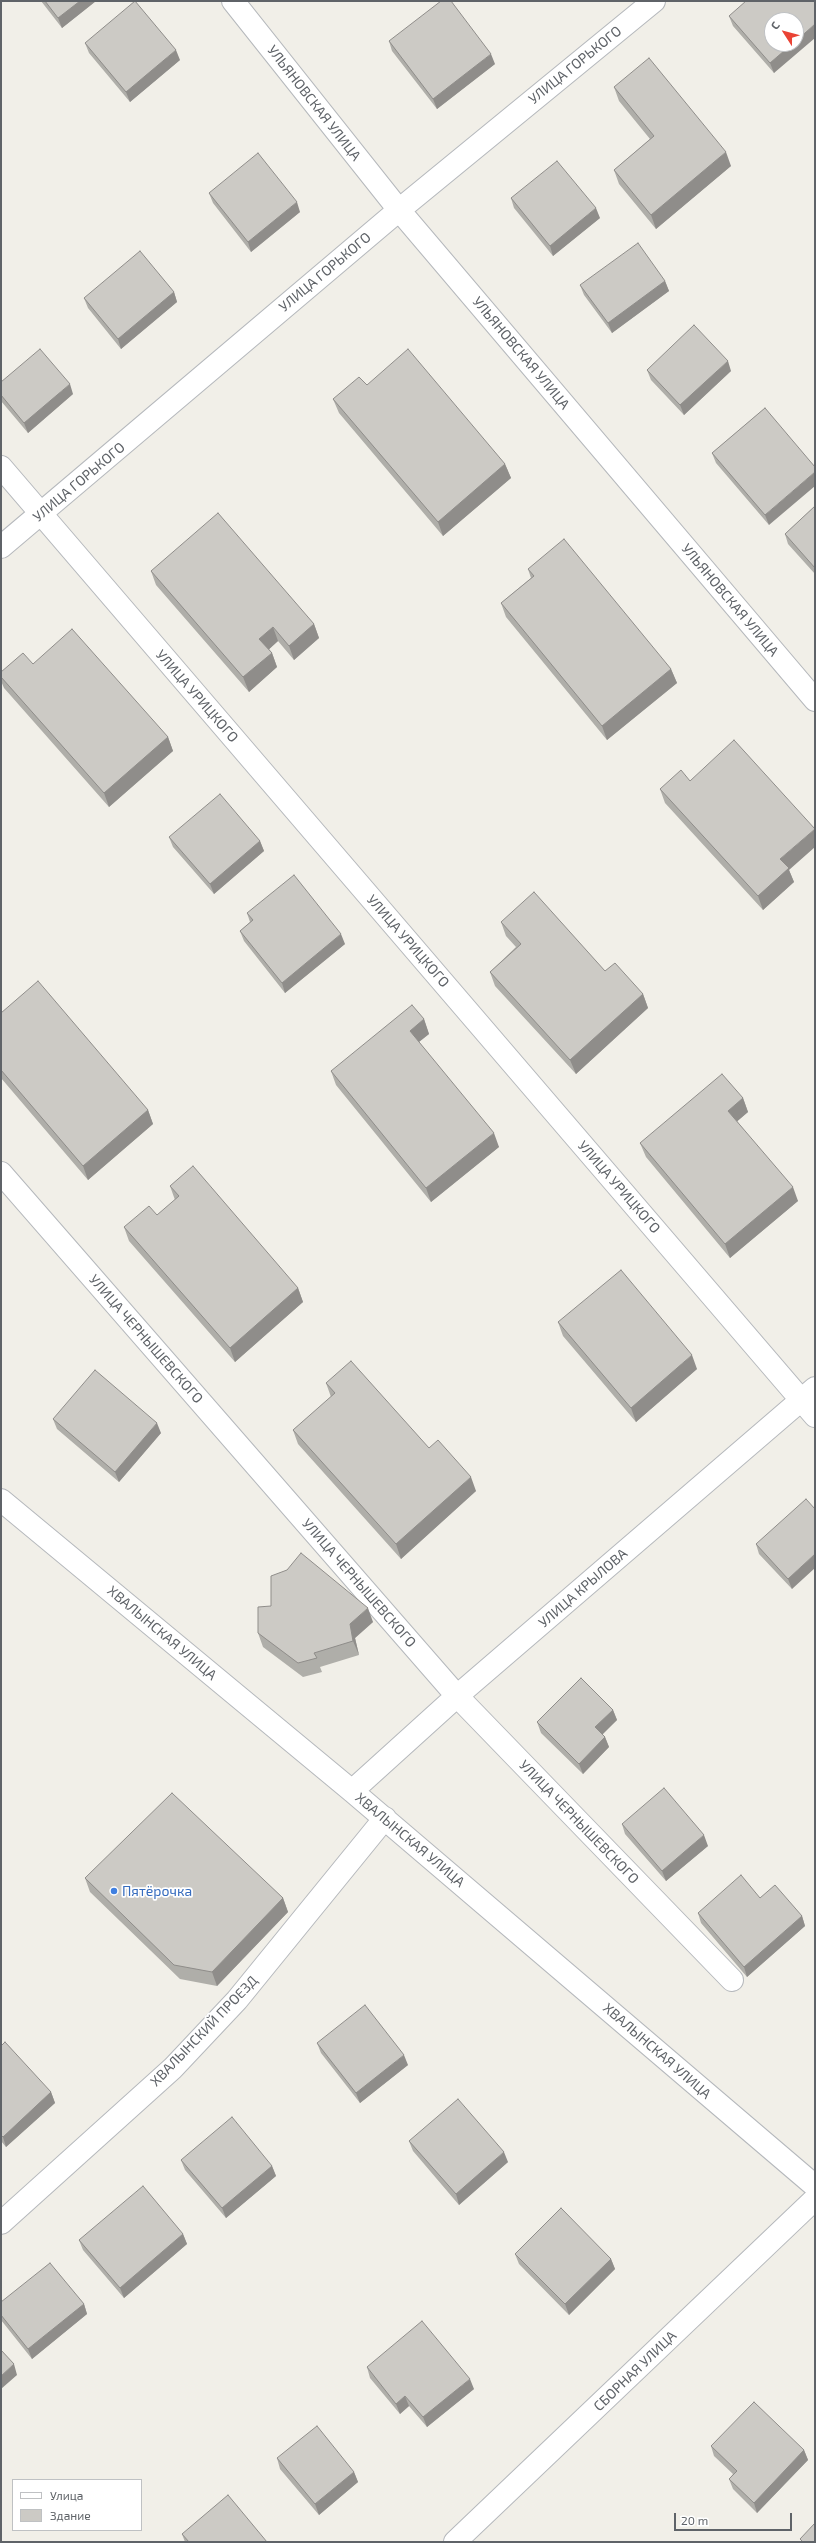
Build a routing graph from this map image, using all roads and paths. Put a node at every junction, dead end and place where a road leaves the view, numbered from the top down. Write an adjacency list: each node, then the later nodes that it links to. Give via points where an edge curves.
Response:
1 (233, 1): 3 (street, УЛЬЯНОВСКАЯ УЛИЦА)
2 (654, 1): 3 (street, УЛИЦА ГОРЬКОГО)
3 (398, 210): 5 (street, УЛИЦА ГОРЬКОГО); 7 (street, УЛЬЯНОВСКАЯ УЛИЦА)
4 (1, 467): 5 (street, УЛИЦА УРИЦКОГО)
5 (41, 515): 6 (street, УЛИЦА ГОРЬКОГО); 9 (street, УЛИЦА УРИЦКОГО)
6 (1, 548)
7 (815, 700)
8 (1, 1173): 12 (street, УЛИЦА ЧЕРНЫШЕВСКОГО)
9 (808, 1393): 10 (street, УЛИЦА УРИЦКОГО); 12 (street, УЛИЦА КРЫЛОВА)
10 (815, 1416)
11 (1, 1500): 13 (street, ХВАЛЫНСКАЯ УЛИЦА)
12 (458, 1696): 13 (street, УЛИЦА КРЫЛОВА); 15 (street, УЛИЦА ЧЕРНЫШЕВСКОГО)
13 (352, 1791): 14 (street, ХВАЛЫНСКАЯ УЛИЦА)
14 (385, 1818): 16 (street, ХВАЛЫНСКАЯ УЛИЦА); 18 (street, ХВАЛЫНСКИЙ ПРОЕЗД, via 232,2006 173,2068)
15 (732, 1980)
16 (815, 2186)
17 (815, 2199): 19 (street, СБОРНАЯ УЛИЦА)
18 (1, 2223)
19 (455, 2542)

